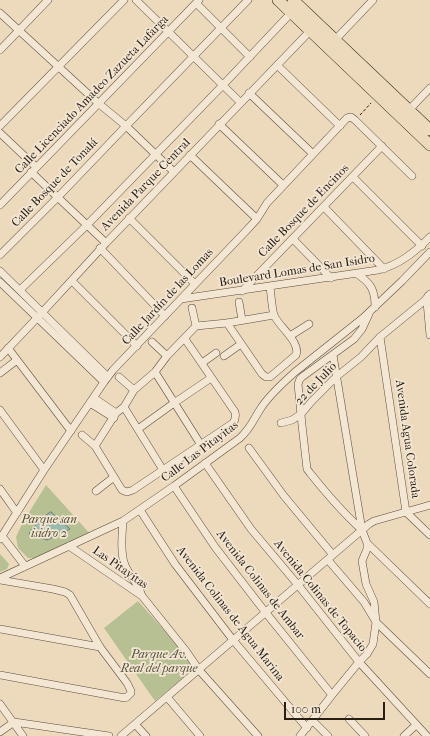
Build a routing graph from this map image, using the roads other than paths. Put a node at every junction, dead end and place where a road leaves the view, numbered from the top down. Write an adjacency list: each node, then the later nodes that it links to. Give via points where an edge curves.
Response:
1 (48, 0): 12 (street)
2 (124, 0): 20 (street)
3 (136, 0): 13 (street)
4 (248, 0): 11 (street, Calle Bosque de Tonalá)
5 (278, 0): 10 (main road)
6 (293, 0): 15 (main road)
7 (373, 0): 15 (street)
8 (198, 1): 11 (street); 13 (street, Calle Licenciado Amadeo Zazueta Lafarga)
9 (0, 13): 12 (street)
10 (291, 13): 14 (main road); 18 (street)
11 (222, 28): 17 (street, Calle Bosque de Tonalá); 18 (street)
12 (18, 30): 16 (street); 20 (street)
13 (169, 31): 17 (street); 25 (street, Calle Licenciado Amadeo Zazueta Lafarga)
14 (310, 31): 19 (street, Avenida Parque Central); 33 (main road)
15 (335, 40): 26 (main road)
16 (0, 50)
17 (194, 56): 21 (street); 29 (street, Calle Bosque de Tonalá)
18 (250, 57): 21 (street)
19 (277, 65): 23 (street, Avenida Parque Central); 30 (street)
20 (58, 67): 25 (street); 28 (street)
21 (223, 85): 24 (street); 35 (street)
22 (430, 88): 26 (street)
23 (249, 93): 24 (street, Avenida Parque Central); 36 (street)
24 (240, 102): 27 (street, Avenida Parque Central)
25 (98, 104): 29 (street); 38 (street, Calle Licenciado Amadeo Zazueta Lafarga)
26 (409, 110): 31 (main road)
27 (219, 124): 37 (street, Avenida Parque Central); 42 (street)
28 (0, 126)
29 (126, 126): 35 (street); 43 (street, Calle Bosque de Tonalá)
30 (340, 126): 34 (street, Calle Jardín de las Lomas, via 348,118 353,118); 36 (street, Calle Jardín de las Lomas)
31 (430, 130)
32 (0, 133): 38 (street)
33 (430, 145)
34 (382, 146): 40 (street); 41 (street, Calle Bosque de Encinos)
35 (156, 154): 39 (street); 48 (street)
36 (313, 154): 42 (street, Calle Jardín de las Lomas)
37 (190, 155): 39 (street, Avenida Parque Central); 47 (street)
38 (34, 170): 43 (street); 44 (street, Calle Licenciado Amadeo Zazueta Lafarga)
39 (174, 172): 46 (street, Avenida Parque Central)
40 (412, 176)
41 (353, 177): 45 (street, Calle Bosque de Encinos); 52 (street)
42 (283, 185): 47 (street, Calle Jardín de las Lomas)
43 (58, 198): 48 (street); 54 (street, Calle Bosque de Tonalá)
44 (0, 205)
45 (324, 207): 50 (street, Calle Bosque de Encinos); 57 (street)
46 (129, 218): 51 (street, Avenida Parque Central); 63 (street)
47 (257, 219): 63 (street, Calle Jardín de las Lomas)
48 (87, 225): 51 (street); 65 (street)
49 (430, 237): 52 (street, Boulevard Lomas de San Isidro)
50 (293, 239): 60 (street); 66 (street, Calle Bosque de Encinos)
51 (103, 245): 61 (street, Avenida Parque Central); 74 (street)
52 (422, 246): 55 (street, Boulevard Lomas de San Isidro)
53 (430, 252): 56 (street, Calle Las Pitayitas)
54 (0, 255)
55 (406, 258): 56 (street); 57 (street, Boulevard Lomas de San Isidro)
56 (414, 268): 71 (street, Calle Las Pitayitas)
57 (384, 269): 59 (street, Boulevard Lomas de San Isidro)
58 (0, 271): 65 (street)
59 (357, 274): 60 (street, Boulevard Lomas de San Isidro); 71 (street, via 372,289 375,296)
60 (331, 278): 64 (street, Boulevard Lomas de San Isidro)
61 (72, 281): 72 (street, Avenida Parque Central); 86 (street)
62 (0, 282): 72 (street)
63 (195, 284): 68 (street, Calle Jardín de las Lomas)
64 (270, 286): 66 (street, Boulevard Lomas de San Isidro); 73 (street)
65 (20, 290): 72 (street)
66 (242, 291): 68 (street, Boulevard Lomas de San Isidro)
67 (429, 295): 79 (street); 82 (street, 22 de Julio)
68 (181, 299): 74 (street, Calle Jardín de las Lomas)
69 (239, 302): 75 (street)
70 (192, 308): 78 (street)
71 (373, 309): 88 (street, via 358,334); 113 (street, Calle Las Pitayitas, via 295,372 275,391 247,431)
72 (40, 315): 87 (street, Avenida Parque Central); 98 (street)
73 (274, 315): 75 (street); 80 (street)
74 (165, 316): 86 (street, Calle Jardín de las Lomas)
75 (242, 320): 76 (street)
76 (227, 323): 78 (street); 85 (street)
77 (310, 324): 80 (street)
78 (196, 326): 83 (street)
79 (429, 328): 81 (street)
80 (290, 336): 85 (street, via 297,348 297,354 269,377 262,374)
81 (430, 336)
82 (380, 337): 95 (street, 22 de Julio, via 362,357); 123 (street, Avenida Agua Colorada)
83 (185, 339): 89 (street); 92 (street)
84 (152, 342): 89 (street)
85 (241, 344): 92 (street)
86 (137, 346): 98 (street, Calle Jardín de las Lomas)
87 (8, 348): 90 (street, Avenida Parque Central); 91 (street)
88 (333, 355): 95 (street); 104 (street, via 300,379 298,384)
89 (167, 356): 93 (street)
90 (0, 357)
91 (17, 360): 94 (street); 108 (street)
92 (202, 363): 97 (street)
93 (155, 372): 99 (street); 101 (street)
94 (0, 373)
95 (336, 376): 104 (street, 22 de Julio); 125 (street)
96 (119, 377): 99 (street)
97 (211, 378): 101 (street); 110 (street, via 235,412 236,418 233,423)
98 (106, 380): 100 (street, Calle Jardín de las Lomas)
99 (134, 390): 102 (street)
100 (92, 401): 105 (street); 108 (street, Calle Jardín de las Lomas)
101 (174, 403): 107 (street); 110 (street)
102 (124, 407): 105 (street); 107 (street)
103 (0, 410): 114 (street)
104 (301, 414): 106 (street); 125 (street, 22 de Julio, via 310,473)
105 (115, 416): 111 (street)
106 (281, 423)
107 (138, 429): 115 (street)
108 (71, 430): 114 (street, Calle Jardín de las Lomas)
109 (82, 435): 111 (street)
110 (201, 445): 115 (street)
111 (95, 446): 116 (street)
112 (249, 448): 130 (street)
113 (205, 463): 117 (street, Calle Las Pitayitas); 133 (street, Avenida Colinas de Topacio, via 251,529)
114 (44, 470): 122 (street, Calle Jardín de las Lomas)
115 (163, 470): 116 (street, via 127,492 122,490)
116 (114, 477): 119 (street)
117 (174, 486): 121 (street, Calle Las Pitayitas); 136 (street, Avenida Colinas de Ambar, via 215,547)
118 (0, 489): 122 (street)
119 (96, 491)
120 (430, 505): 123 (street)
121 (140, 510): 124 (street, Calle Las Pitayitas); 139 (street, Avenida Colinas de Agua Marina, via 175,564)
122 (17, 512): 127 (street)
123 (406, 512): 125 (street, via 374,521); 126 (street, Avenida Agua Colorada)
124 (123, 521): 129 (street, Calle Las Pitayitas); 134 (street, via 123,559)
125 (362, 530): 128 (street); 130 (street)
126 (430, 535)
127 (1, 537): 131 (street)
128 (367, 543): 135 (street); 137 (street, via 362,562 366,584 374,602)
129 (69, 546): 131 (street); 134 (street, Las Pitayitas)
130 (330, 558): 133 (street); 137 (street)
131 (25, 566): 132 (street)
132 (0, 579): 140 (street, via 70,594)
133 (298, 585): 136 (street); 141 (street, Avenida Colinas de Topacio)
134 (142, 596): 142 (street, Las Pitayitas)
135 (430, 604)
136 (266, 613): 139 (street); 145 (street, Avenida Colinas de Ambar)
137 (376, 622): 141 (street, via 373,644); 143 (street)
138 (0, 629): 140 (street)
139 (233, 640): 142 (street); 153 (street, Avenida Colinas de Agua Marina)
140 (100, 647): 144 (street, via 130,688 131,694 127,697)
141 (359, 662): 145 (street); 152 (street, Avenida Colinas de Topacio)
142 (199, 670): 146 (street); 160 (street, Las Pitayitas)
143 (430, 674)
144 (0, 675)
145 (332, 695): 149 (street)
146 (167, 697): 151 (street); 159 (street)
147 (0, 704): 150 (street)
148 (349, 719): 163 (street)
149 (313, 720): 153 (street); 162 (street)
150 (14, 722): 154 (street); 155 (street); 156 (street)
151 (135, 724): 157 (street); 158 (street)
152 (416, 725): 164 (street); 165 (street, Avenida Colinas de Topacio)
153 (307, 728): 161 (street)
154 (0, 732)
155 (23, 736)
156 (109, 736)
157 (121, 736)
158 (146, 736)
159 (200, 736)
160 (258, 736)
161 (300, 736)
162 (328, 736)
163 (365, 736)
164 (404, 736)
165 (427, 736)

